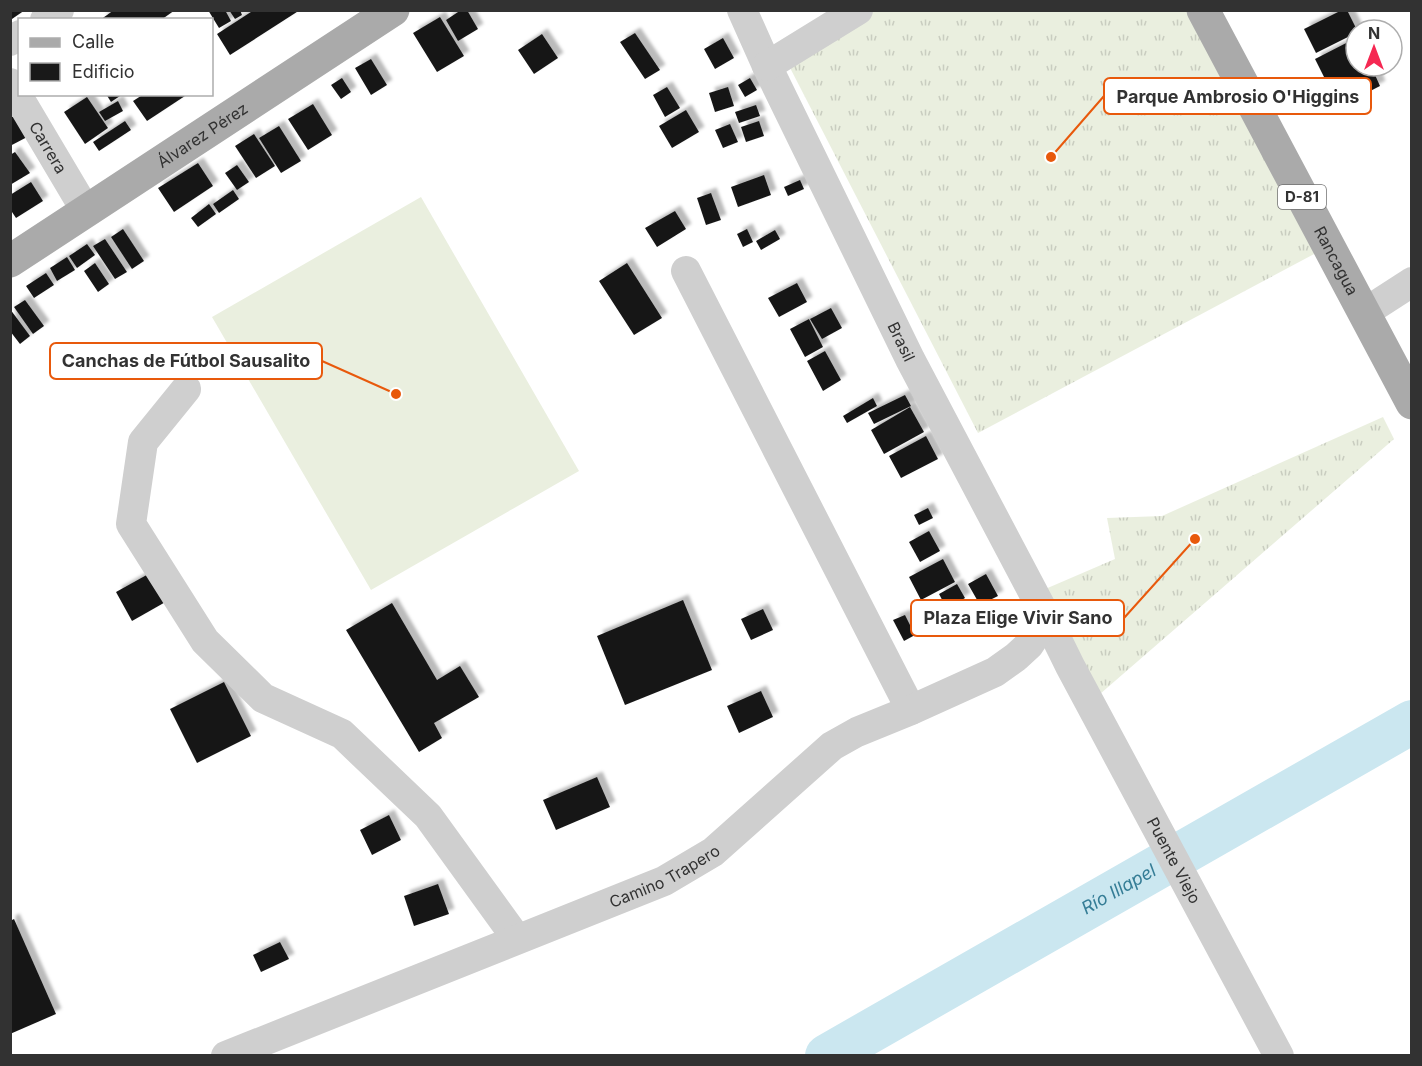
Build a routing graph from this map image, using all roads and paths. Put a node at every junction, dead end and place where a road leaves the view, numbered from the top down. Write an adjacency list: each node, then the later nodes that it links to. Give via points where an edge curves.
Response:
1 (393, 10): 7 (main road, Álvarez Pérez)
2 (742, 10): 5 (street, Brasil)
3 (858, 10): 5 (street)
4 (1203, 10): 11 (main road, Rancagua / D-81)
5 (767, 66): 14 (street, Brasil, via 910,359)
6 (10, 83): 7 (street, Carrera)
7 (86, 211): 8 (main road, Álvarez Pérez)
8 (10, 261)
9 (686, 272): 16 (street)
10 (1412, 282): 11 (street)
11 (1364, 313): 13 (main road, Rancagua / D-81)
12 (186, 388): 17 (street, via 143,442 131,524 205,641 262,698 342,734 428,816)
13 (1406, 393)
14 (1043, 611): 15 (street, Brasil); 16 (street, Camino Trapero, via 1039,630 1016,657 995,672)
15 (1070, 666): 19 (street, Puente Viejo)
16 (911, 710): 17 (street, Camino Trapero, via 832,746 712,852 664,881)
17 (518, 939): 18 (street, Camino Trapero)
18 (226, 1056)
19 (1279, 1056)

